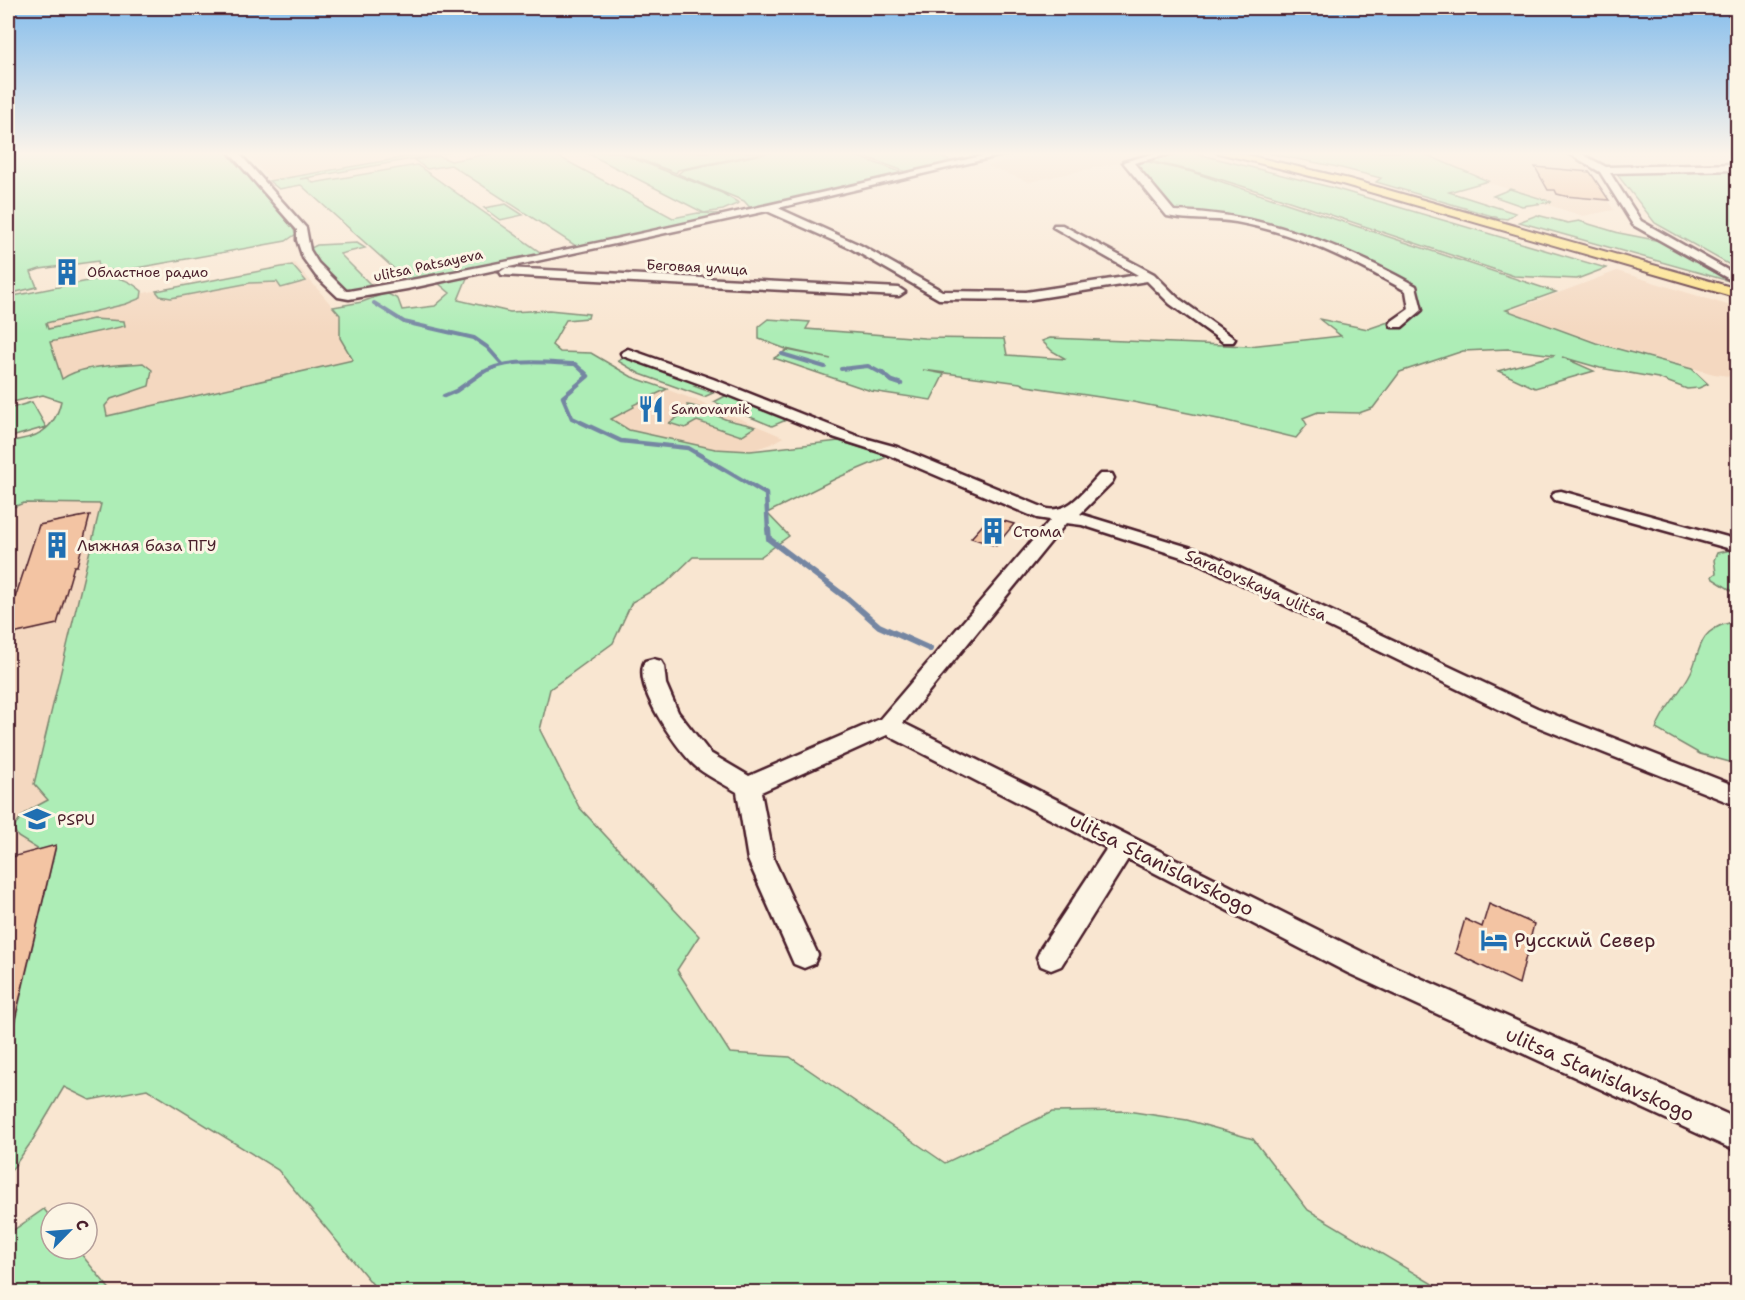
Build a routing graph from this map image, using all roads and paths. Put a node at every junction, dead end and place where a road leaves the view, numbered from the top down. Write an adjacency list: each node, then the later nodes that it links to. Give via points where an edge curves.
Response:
1 (287, 213): 8 (street, ulitsa Patsayeva, via 302,230 306,258 342,294 371,292)
2 (748, 213): 8 (street, ulitsa Patsayeva)
3 (780, 213): 9 (street, via 856,248 939,295 1026,296)
4 (1170, 213): 13 (street, via 1216,215 1280,229 1354,256 1412,289 1416,310)
5 (1455, 213): 12 (main road)
6 (1631, 213): 10 (street, via 1637,223)
7 (1058, 227): 9 (street)
8 (494, 267): 11 (street, Беговая улица, via 506,272)
9 (1150, 277): 14 (street, via 1174,301)
10 (1737, 281)
11 (899, 292)
12 (1737, 294)
13 (1397, 324)
14 (1228, 339)
15 (628, 353): 18 (street, Saratovskaya ulitsa, via 872,447 891,450 1043,514)
16 (1106, 478): 18 (street, via 1074,510)
17 (1561, 495): 19 (street)
18 (1061, 517): 21 (street); 23 (street, Saratovskaya ulitsa, via 1085,520 1201,557 1529,714)
19 (1737, 546)
20 (653, 666): 22 (street, via 655,684 668,715 702,759)
21 (888, 725): 22 (street); 24 (street, ulitsa Stanislavskogo)
22 (748, 787): 25 (street, via 761,860)
23 (1737, 797)
24 (1123, 844): 26 (street); 27 (street, ulitsa Stanislavskogo, via 1358,964)
25 (804, 955)
26 (1051, 957)
27 (1737, 1136)

